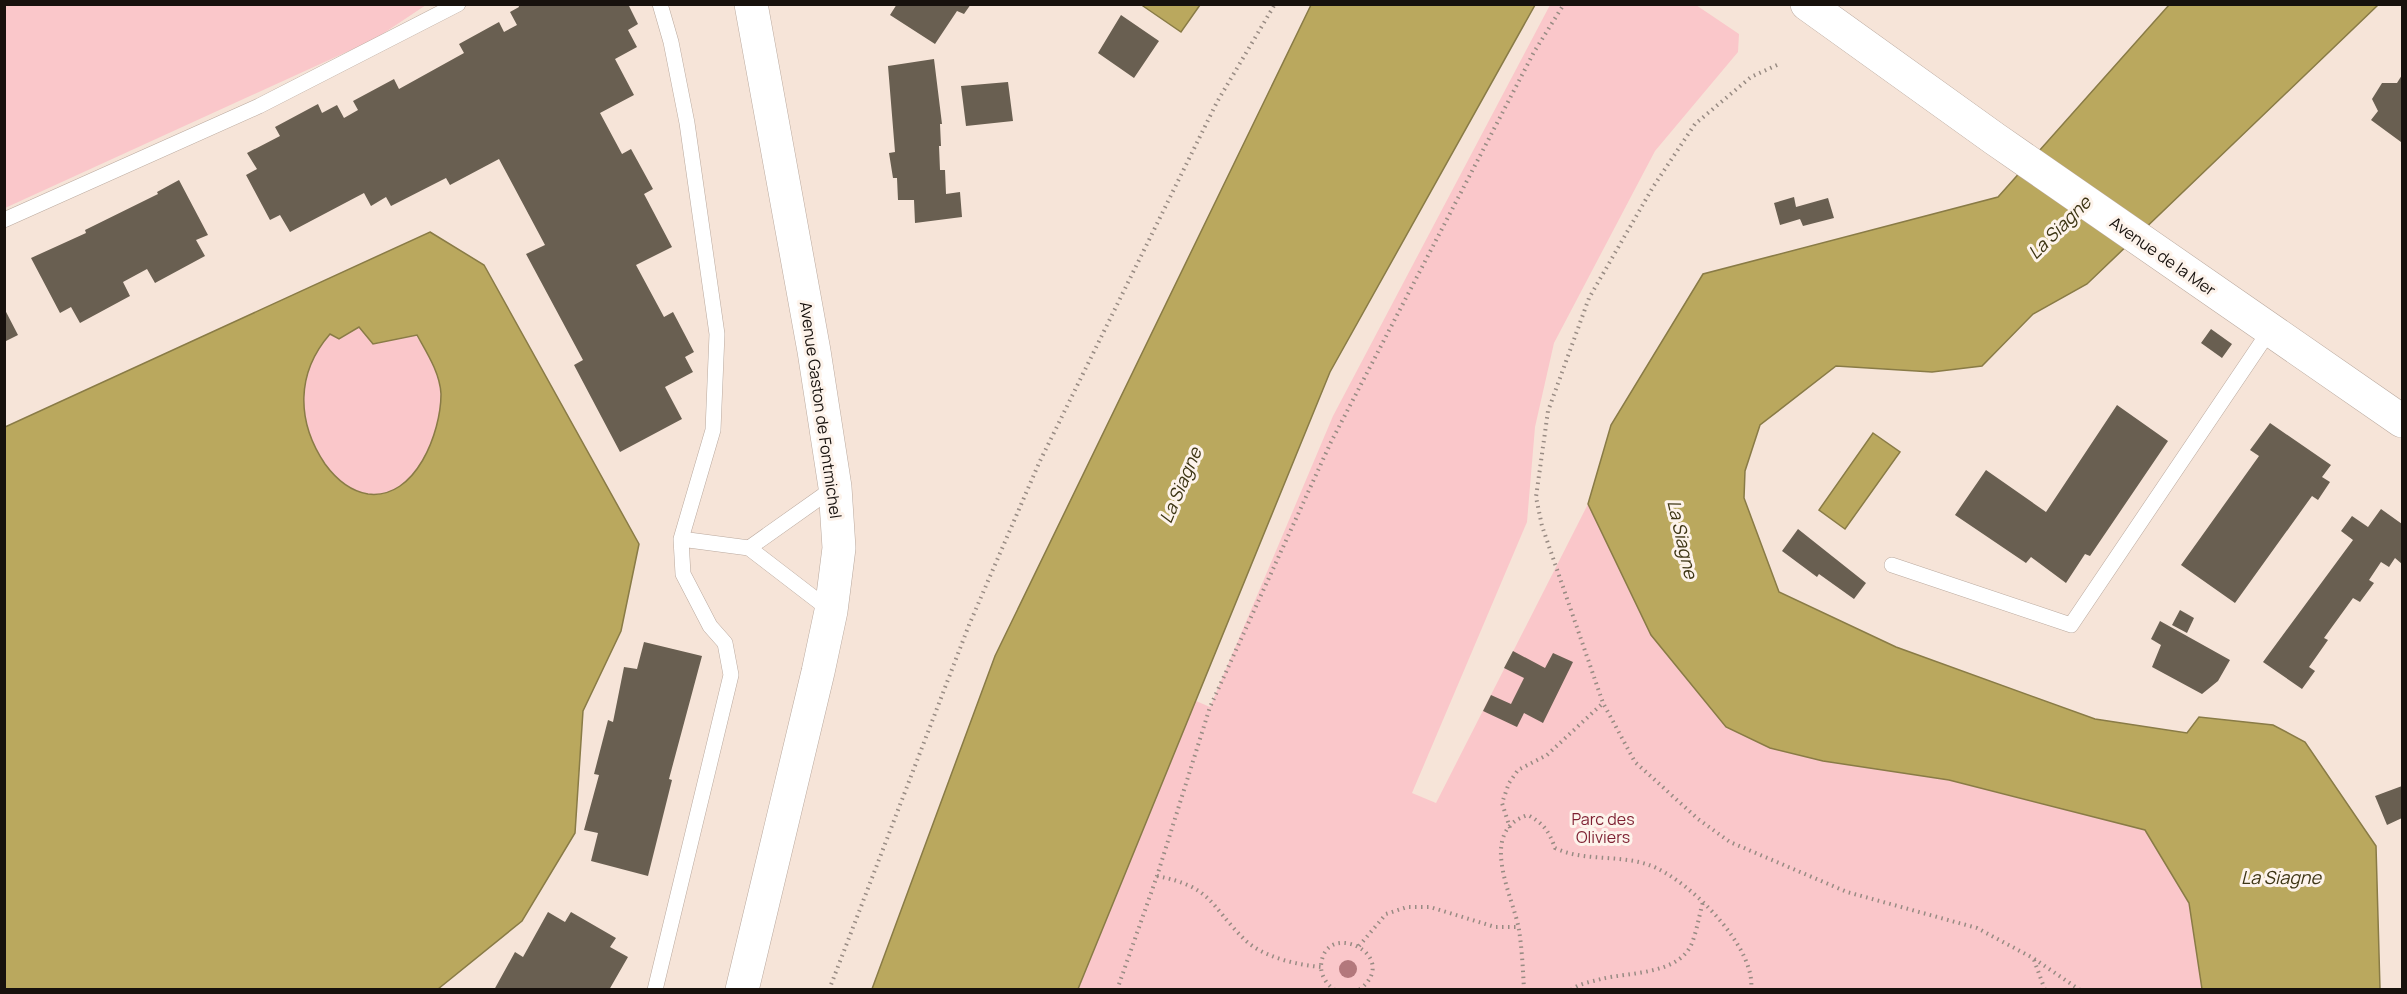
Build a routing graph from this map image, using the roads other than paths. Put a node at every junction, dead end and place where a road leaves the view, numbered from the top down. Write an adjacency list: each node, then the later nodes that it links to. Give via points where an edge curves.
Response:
1 (458, 4): 5 (lane, via 259,106)
2 (660, 4): 9 (lane, via 687,123 717,334 713,430)
3 (751, 4): 8 (main road, Avenue Gaston de Fontmichel)
4 (1807, 4): 6 (main road, Avenue de la Mer)
5 (4, 220)
6 (2270, 330): 7 (main road, Avenue de la Mer); 11 (lane, via 2071,625)
7 (2403, 421)
8 (835, 487): 10 (lane); 12 (main road, Avenue Gaston de Fontmichel, via 839,548)
9 (681, 539): 10 (lane); 13 (lane, via 683,574 710,626 725,643 731,675)
10 (749, 548): 12 (lane)
11 (1892, 565)
12 (831, 611): 14 (main road, Avenue Gaston de Fontmichel)
13 (655, 990)
14 (742, 990)

